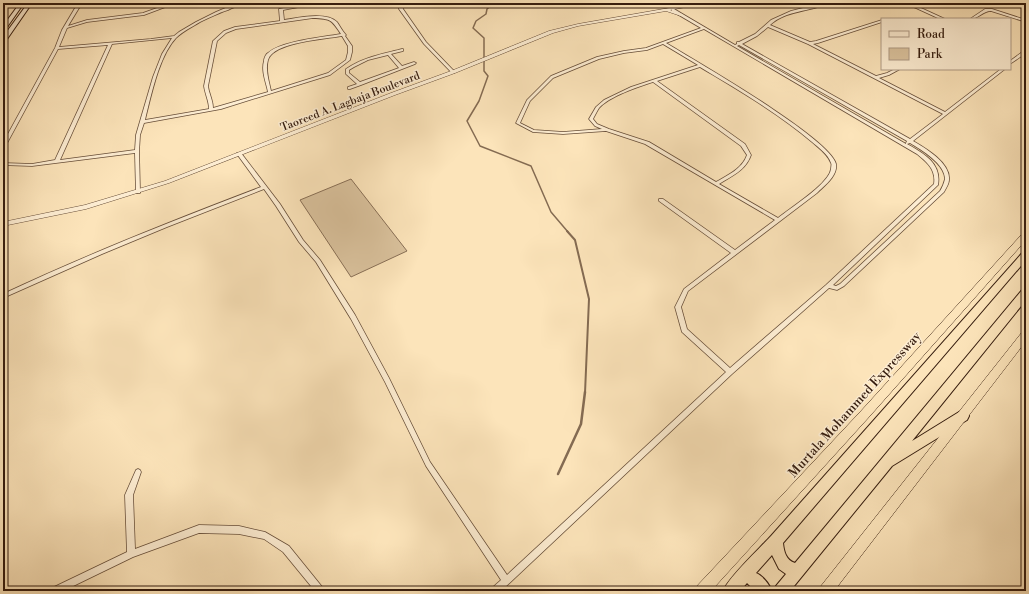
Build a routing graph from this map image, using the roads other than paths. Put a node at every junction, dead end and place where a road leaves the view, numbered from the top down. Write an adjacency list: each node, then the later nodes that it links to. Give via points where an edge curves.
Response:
1 (22, 3): 26 (main road)
2 (30, 3): 30 (main road)
3 (80, 3): 24 (street)
4 (174, 3): 24 (street, via 144,14 87,21)
5 (243, 3): 11 (street)
6 (318, 3): 12 (street)
7 (400, 3): 48 (street, via 401,9 425,44)
8 (705, 3): 13 (street, Taoreed A. Lagbaja Boulevard)
9 (827, 3): 23 (street, via 792,12)
10 (907, 3): 18 (street)
11 (237, 4): 28 (street, via 195,24)
12 (294, 5): 20 (street, via 281,10)
13 (686, 6): 14 (street, Taoreed A. Lagbaja Boulevard); 17 (street)
14 (675, 9): 15 (street, Taoreed A. Lagbaja Boulevard); 16 (street); 17 (street)
15 (666, 11): 16 (street); 48 (street, Taoreed A. Lagbaja Boulevard, via 578,25 551,32)
16 (681, 15): 25 (street)
17 (687, 15): 32 (street)
18 (941, 18)
19 (974, 18): 22 (street, via 986,10 991,10)
20 (282, 21): 27 (street, via 312,17 328,18 335,22); 54 (street, via 235,28 225,32 215,41 206,86)
21 (881, 21): 33 (street)
22 (1026, 21)
23 (767, 24): 32 (street, via 750,38); 33 (street)
24 (66, 27): 36 (street)
25 (704, 28): 31 (street); 32 (street)
26 (3, 29)
27 (344, 35): 43 (street, via 350,52 348,60); 53 (street, via 286,45 273,50 266,59)
28 (175, 37): 29 (street); 35 (street)
29 (151, 40): 34 (street); 35 (street)
30 (3, 41)
31 (663, 43): 42 (street); 57 (street, via 647,49 598,58 552,77 528,101 518,123 532,131 563,133)
32 (735, 43): 58 (street)
33 (809, 43): 49 (street)
34 (110, 44): 36 (street); 62 (street)
35 (170, 44): 56 (street, via 161,61)
36 (57, 48): 59 (street)
37 (402, 50): 39 (street)
38 (1026, 51): 40 (street)
39 (389, 54): 44 (street, via 362,61); 45 (street)
40 (1011, 62)
41 (414, 63): 45 (street)
42 (700, 66): 50 (street); 68 (street, via 814,140 833,161 834,169 822,185)
43 (340, 67): 44 (street); 53 (street, via 329,74)
44 (351, 67): 51 (street, via 347,73)
45 (401, 68): 51 (street)
46 (896, 70): 49 (street)
47 (1002, 70): 55 (street)
48 (453, 72): 61 (street, Taoreed A. Lagbaja Boulevard)
49 (877, 77): 55 (street)
50 (654, 80): 57 (street, via 605,101 597,108 591,119 596,125); 64 (street, via 743,145 749,155 748,161)
51 (360, 84): 52 (street)
52 (349, 88)
53 (270, 93): 54 (street)
54 (211, 110): 56 (street)
55 (946, 114): 58 (street)
56 (142, 122): 60 (street)
57 (608, 130): 64 (street, via 648,143)
58 (908, 143): 73 (street, via 931,163 938,179 936,185); 73 (street, via 922,148 942,165 947,180 942,192 842,286)
59 (3, 147)
60 (137, 151): 62 (street); 66 (street)
61 (239, 154): 65 (street); 66 (street, Taoreed A. Lagbaja Boulevard)
62 (57, 162): 63 (street, via 32,165)
63 (3, 164)
64 (717, 183): 68 (street)
65 (265, 187): 75 (street, via 124,242); 85 (street, via 301,241 318,261 353,317 428,464)
66 (138, 192): 69 (street, Taoreed A. Lagbaja Boulevard, via 86,207)
67 (661, 200): 71 (street)
68 (778, 220): 71 (street)
69 (3, 224)
70 (1026, 235): 89 (highway, Murtala Mohammed Expressway)
71 (735, 253): 77 (street, via 686,290 678,307 684,330)
72 (1026, 254): 81 (highway)
73 (828, 286): 77 (street)
74 (1026, 293): 79 (highway)
75 (3, 296)
76 (1026, 334): 78 (highway)
77 (730, 372): 85 (street)
78 (962, 416): 79 (highway); 93 (highway)
79 (883, 465): 83 (highway)
80 (138, 472): 82 (street, via 130,495)
81 (776, 541): 83 (highway, via 781,561 791,570); 84 (highway)
82 (131, 554): 86 (street); 87 (street, via 199,529 239,530 265,536 286,549)
83 (798, 570): 92 (highway)
84 (744, 575): 90 (highway); 91 (highway, via 755,580)
85 (506, 581): 88 (street)
86 (55, 591)
87 (320, 591)
88 (495, 591)
89 (702, 591)
90 (730, 591)
91 (765, 591)
92 (781, 591)
93 (826, 591)

